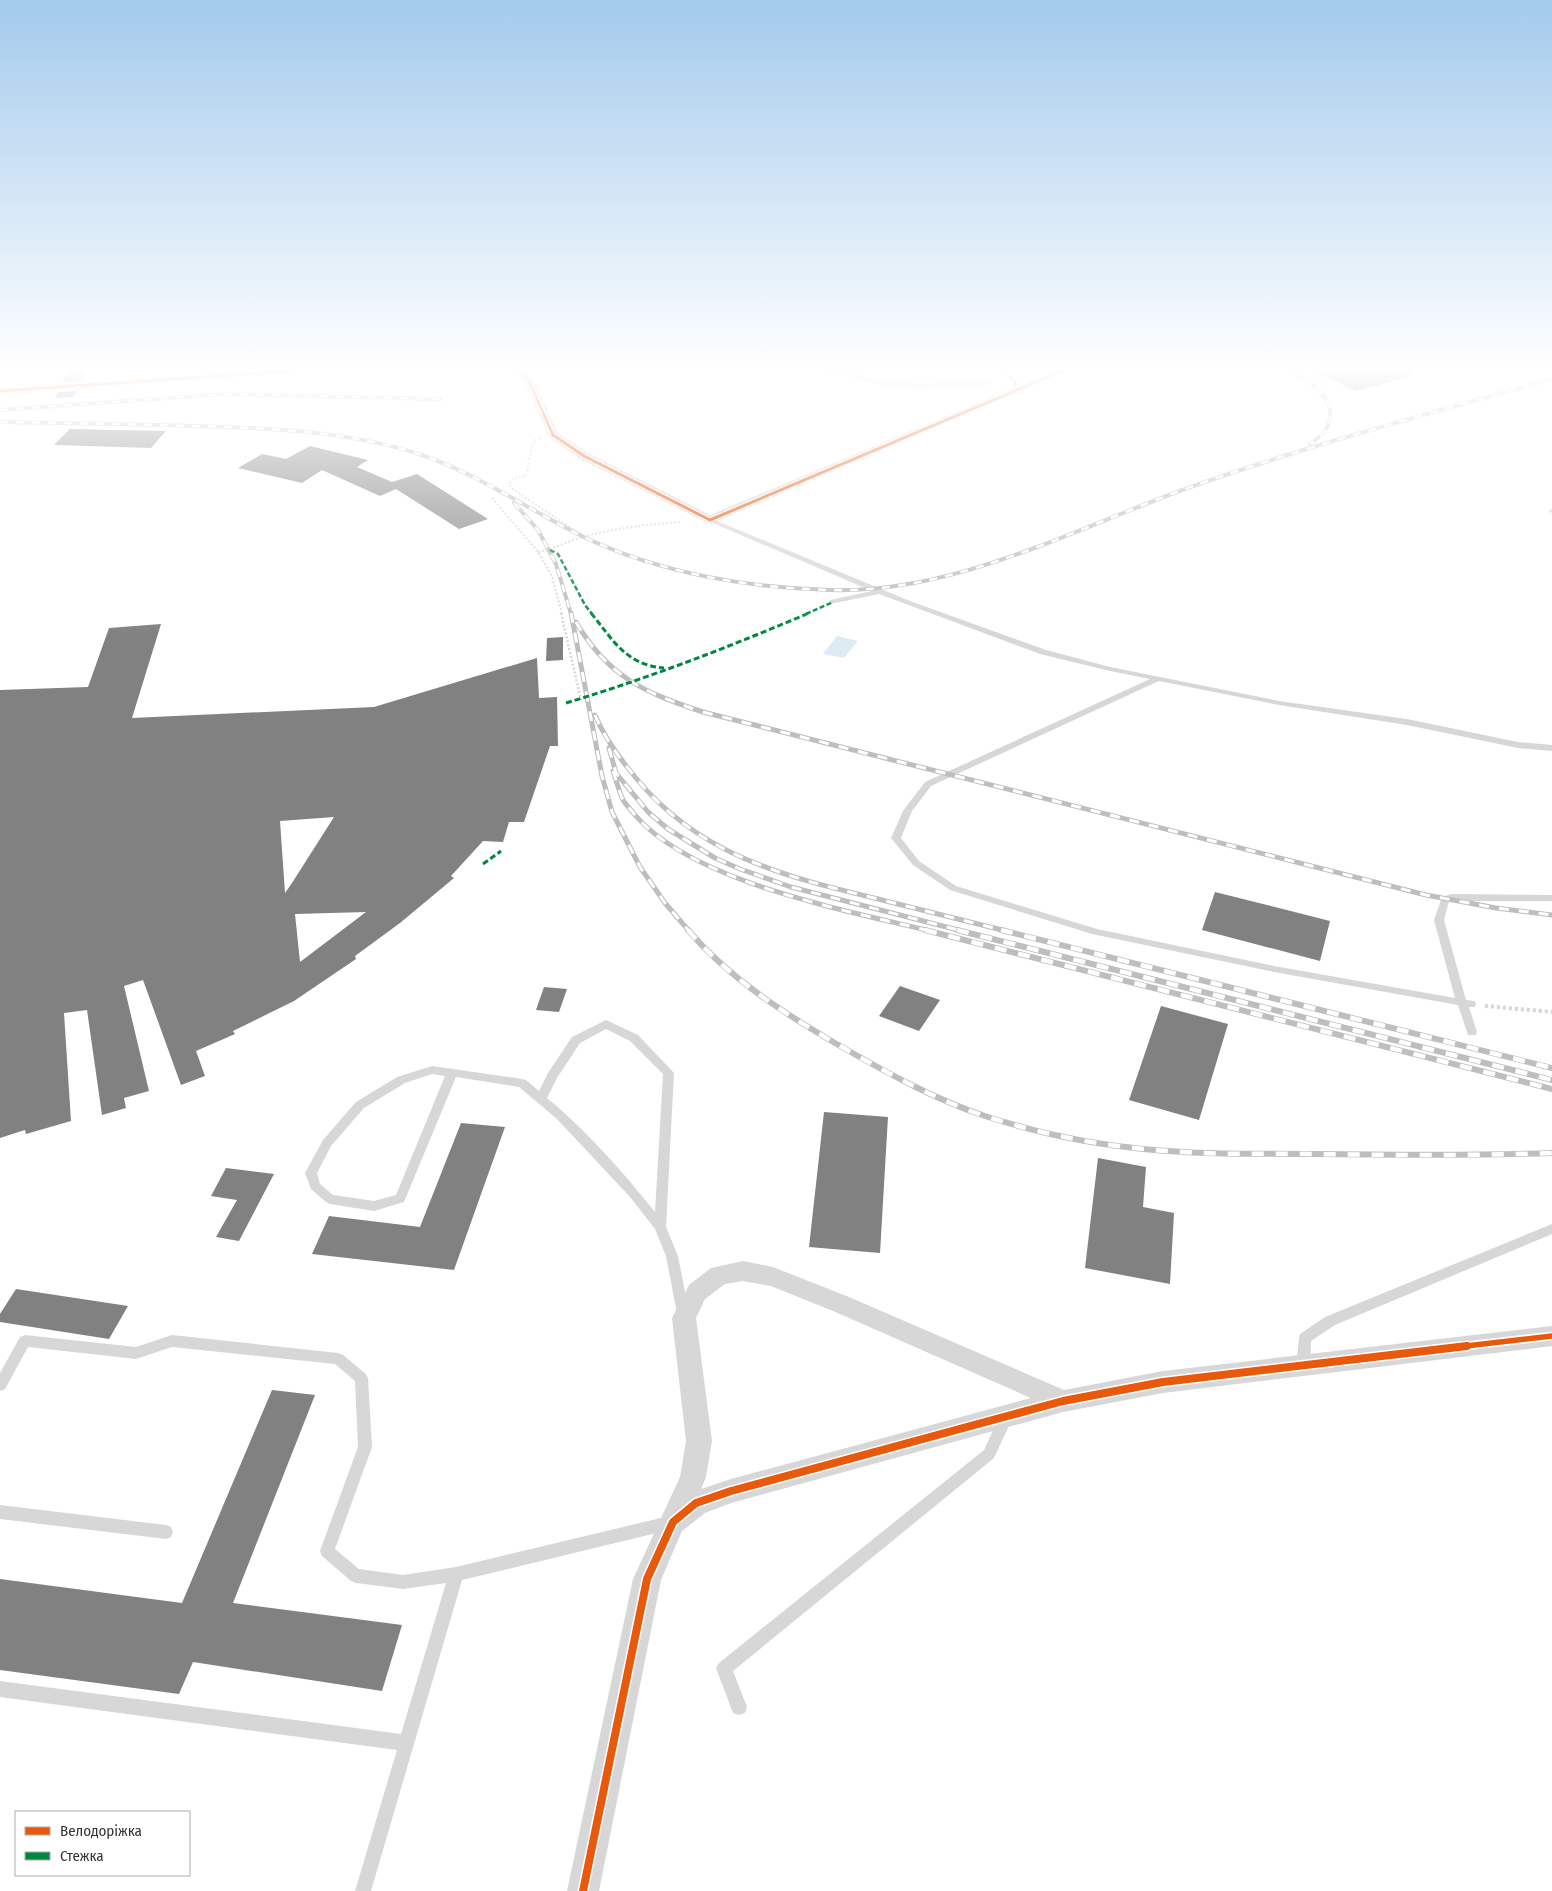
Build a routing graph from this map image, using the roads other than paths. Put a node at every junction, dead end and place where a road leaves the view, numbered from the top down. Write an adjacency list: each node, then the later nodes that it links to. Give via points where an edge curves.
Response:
1 (590, 459): 3 (street)
2 (854, 459): 3 (street)
3 (710, 520): 4 (lane)
4 (881, 591): 5 (lane); 6 (lane, via 1043,652)
5 (833, 602)
6 (1160, 678): 7 (lane, via 1279,703 1407,722 1518,745); 9 (lane, via 928,784 908,811 896,838 916,863 953,888 1096,932)
7 (1552, 748)
8 (1552, 898): 9 (lane, via 1446,899 1439,920)
9 (1466, 1004): 10 (lane)
10 (1472, 1032)
11 (452, 1073): 11 (lane, via 432,1070 401,1080 360,1105 327,1143 311,1173 315,1186 330,1199 374,1206 400,1199); 12 (lane, via 522,1083)
12 (541, 1098): 13 (lane, via 634,1194); 13 (lane, via 576,1040 606,1024 634,1038 669,1073)
13 (660, 1227): 15 (lane, via 672,1256)
14 (1552, 1229): 17 (lane, via 1330,1321 1305,1338)
15 (684, 1318): 19 (street, via 697,1292 719,1275 743,1271 773,1278 841,1304); 22 (street, via 699,1441 693,1478)
16 (1552, 1336): 17 (street)
17 (1303, 1366): 19 (street, via 1163,1382)
18 (0, 1384): 24 (lane, via 25,1341 136,1353 172,1341 338,1359 362,1378 365,1447 328,1551 356,1576 403,1582)
19 (1063, 1401): 20 (street)
20 (1006, 1416): 22 (street, via 731,1491 696,1503); 26 (lane, via 989,1454 724,1668)
21 (0, 1512): 23 (lane)
22 (672, 1522): 24 (lane); 29 (street, via 647,1579)
23 (166, 1532)
24 (456, 1574): 27 (lane)
25 (0, 1690): 27 (lane)
26 (739, 1707)
27 (407, 1743): 28 (lane)
28 (363, 1891)
29 (583, 1891)

